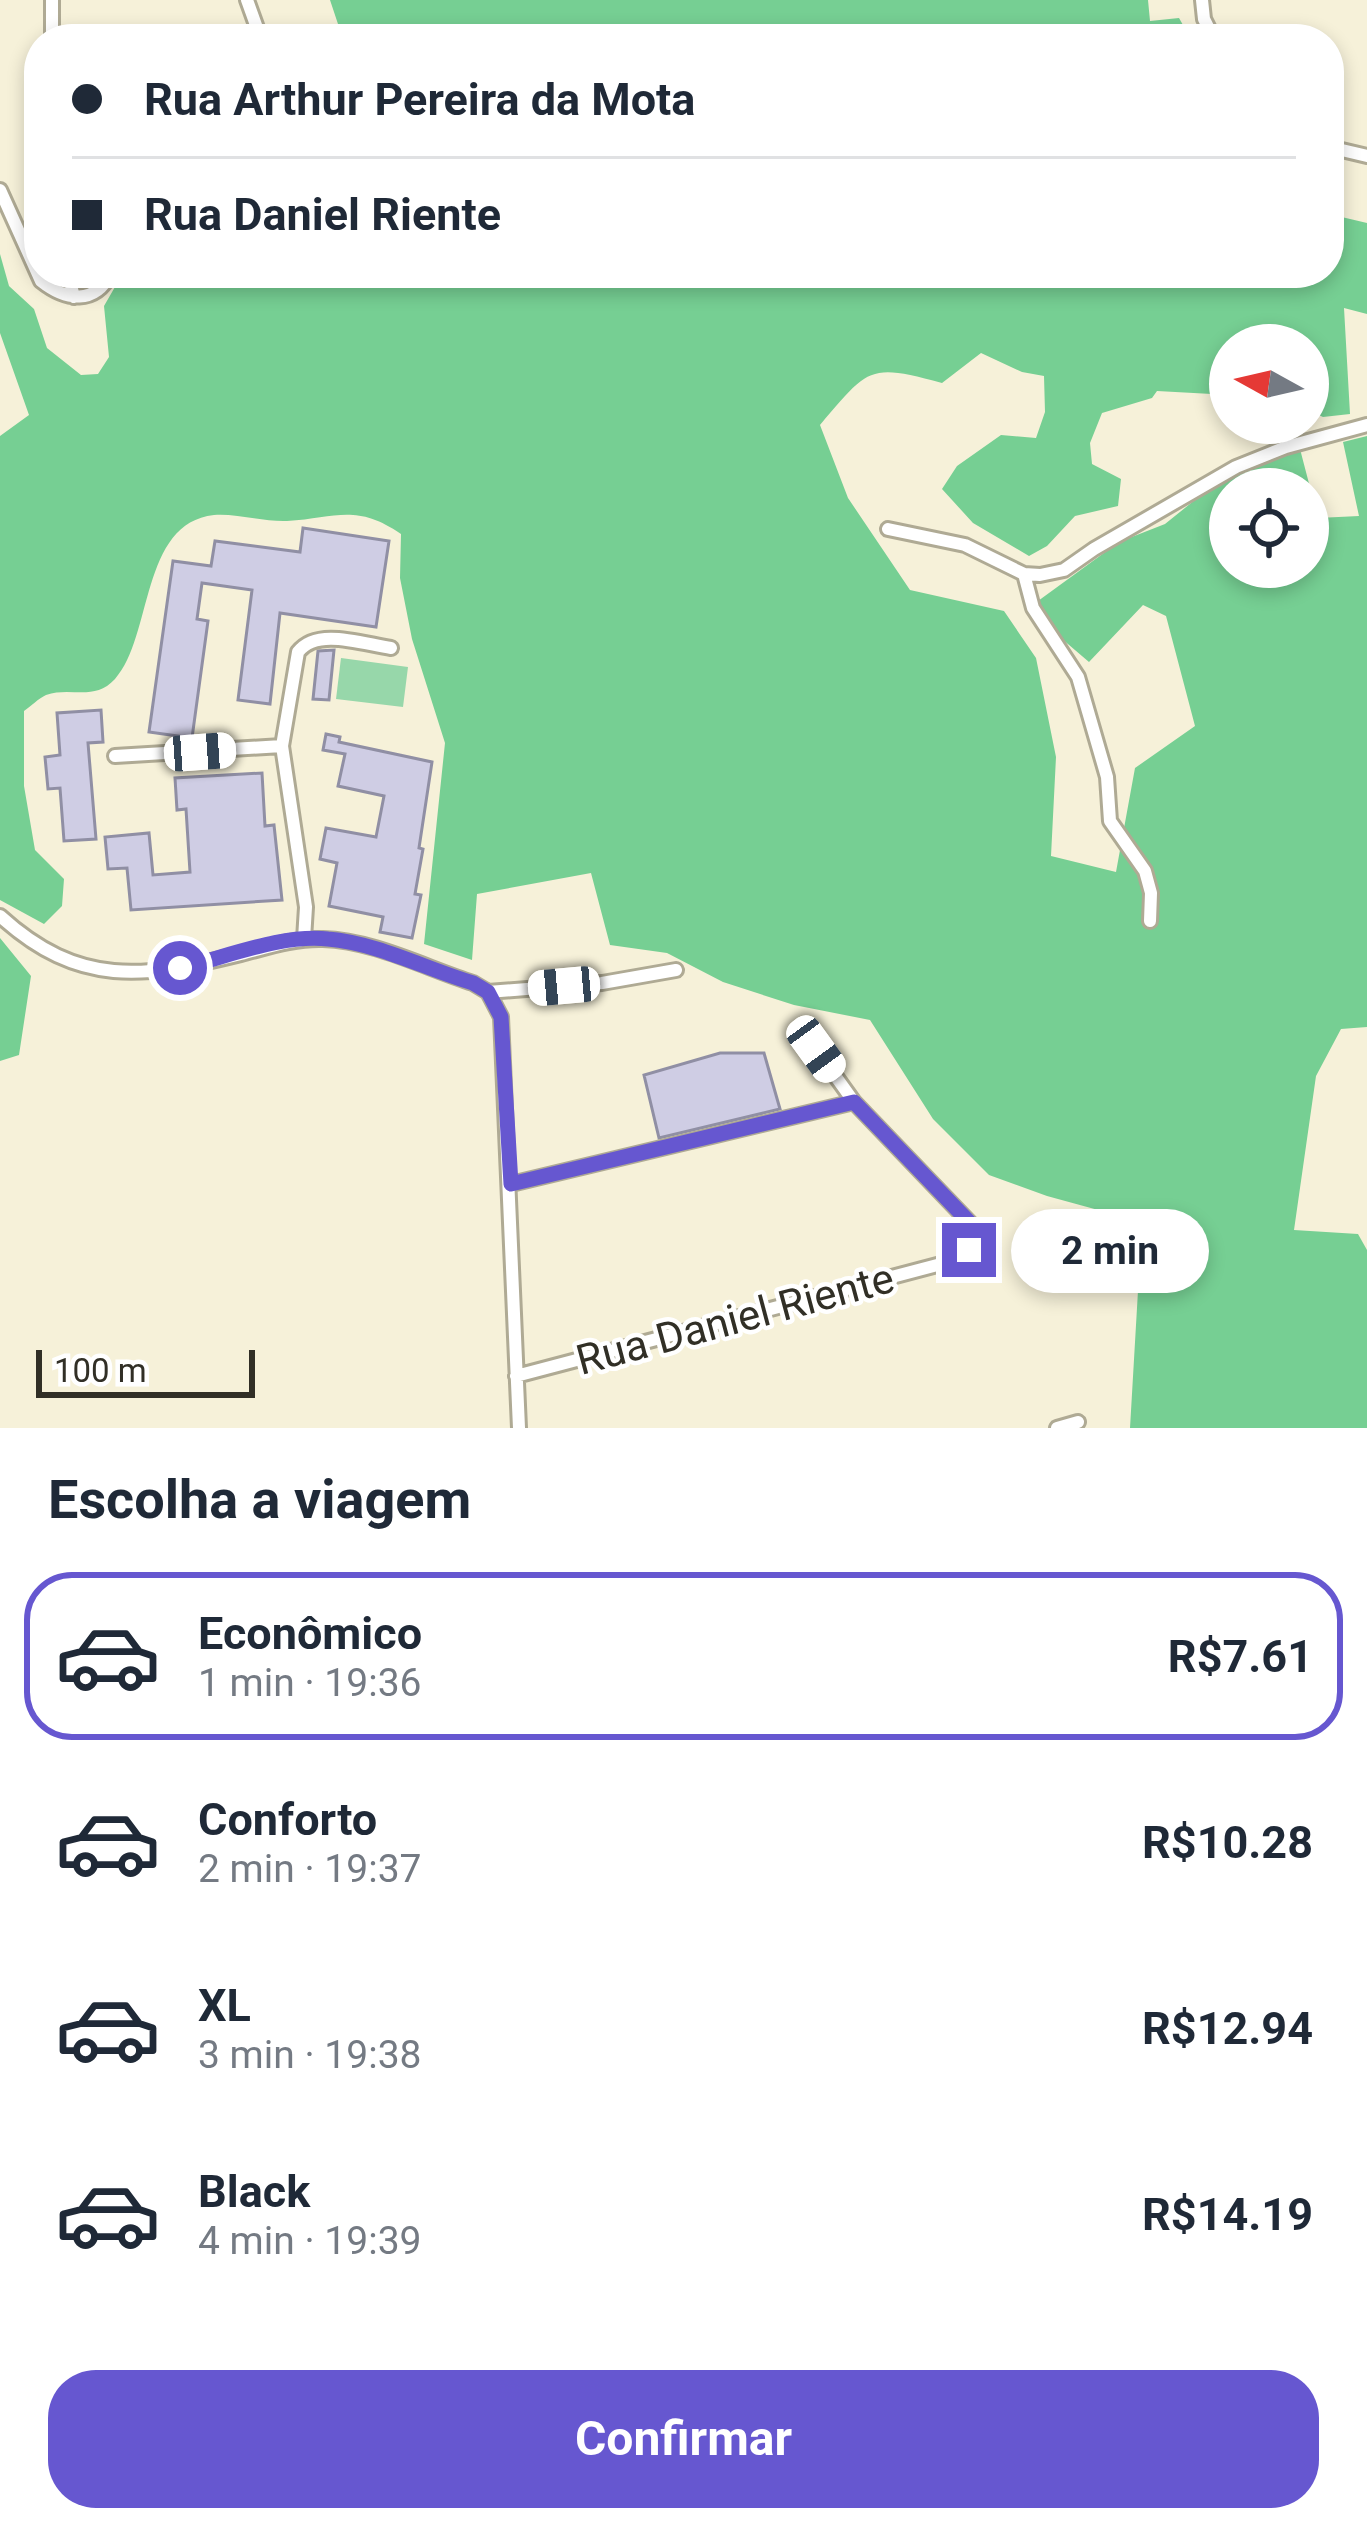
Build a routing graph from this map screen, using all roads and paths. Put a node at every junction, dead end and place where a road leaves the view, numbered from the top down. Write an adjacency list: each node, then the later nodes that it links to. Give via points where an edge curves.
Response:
1 (0, 190): 2 (street)
2 (24, 243)
3 (51, 288): 6 (street)
4 (72, 288): 6 (street)
5 (102, 288): 6 (street)
6 (74, 298)
7 (1367, 425): 9 (street, via 1236,467 1064,570)
8 (889, 529): 9 (street, via 965,544)
9 (1024, 574): 14 (street, via 1034,608 1078,677 1107,777 1110,821 1145,871)
10 (392, 648): 11 (street, via 307,641 296,659)
11 (282, 746): 12 (street); 15 (street)
12 (115, 756)
13 (0, 916): 15 (street, via 40,950 112,972 180,968)
14 (1150, 921)
15 (304, 939): 17 (street, via 354,944)
16 (676, 970): 17 (street)
17 (488, 992): 20 (street, via 501,1017)
18 (800, 1037): 19 (street, Rua Daniel Riente)
19 (854, 1102): 20 (street); 21 (street, Rua Daniel Riente, via 972,1225 960,1259)
20 (511, 1184): 21 (street)
21 (516, 1376): 23 (street)
22 (1078, 1423): 24 (street)
23 (519, 1428)
24 (1057, 1428)

